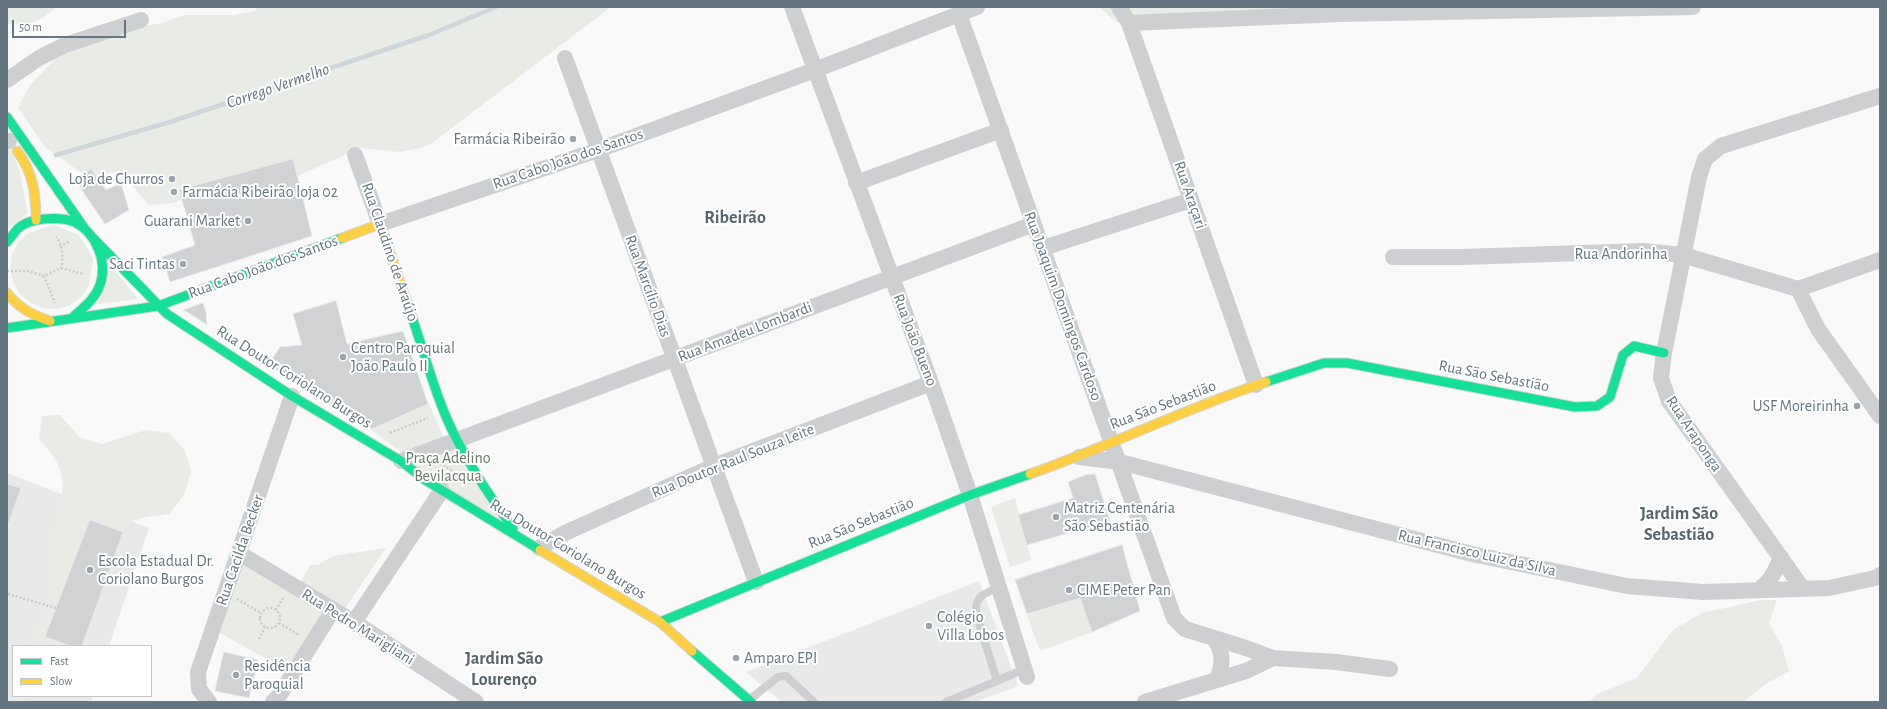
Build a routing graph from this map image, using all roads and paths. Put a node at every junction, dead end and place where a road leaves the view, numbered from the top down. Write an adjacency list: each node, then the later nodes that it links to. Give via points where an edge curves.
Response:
1 (792, 7): 9 (street, Rua João Bueno)
2 (976, 7): 5 (street, Rua Cabo João dos Santos)
3 (1119, 7): 7 (street, Rua Araçari)
4 (1693, 7): 7 (street, via 1339,14)
5 (959, 14): 9 (street, Rua Cabo João dos Santos); 13 (street, Rua Joaquim Domingos Cardoso)
6 (140, 20): 10 (street, via 65,45 38,58)
7 (1129, 23): 18 (street, Rua Araçari)
8 (565, 58): 15 (street, Rua Marcílio Dias)
9 (815, 70): 15 (street, Rua Cabo João dos Santos); 17 (street, Rua João Bueno)
10 (7, 80)
11 (1880, 96): 26 (street, Rua Araponga, via 1721,146 1705,159)
12 (7, 117): 22 (street)
13 (1001, 130): 17 (street); 21 (street, Rua Joaquim Domingos Cardoso)
14 (8, 141): 19 (street, via 29,169)
15 (598, 150): 20 (street, Rua Cabo João dos Santos); 40 (street, Rua Marcílio Dias)
16 (355, 155): 20 (street, Rua Claudino de Araújo)
17 (856, 182): 31 (street, Rua João Bueno)
18 (1191, 200): 25 (street); 42 (street, Rua Araçari)
19 (36, 220): 22 (street, via 59,218 74,223); 23 (street, via 19,227)
20 (380, 224): 34 (street, Rua Cabo João dos Santos); 44 (street, Rua Claudino de Araújo)
21 (1034, 224): 25 (street, Rua Joaquim Domingos Cardoso); 31 (street, Rua Amadeu Lombardi)
22 (90, 235): 34 (street, Rua Doutor Coriolano Burgos); 35 (street, via 100,250 103,279 93,302)
23 (7, 242)
24 (60, 247): 30 (path, via 63,262 61,268)
25 (1043, 248): 48 (street, Rua Joaquim Domingos Cardoso)
26 (1682, 255): 27 (street, Rua Andorinha, via 1643,251); 32 (street, Rua Andorinha); 39 (street, Rua Araponga)
27 (1393, 257)
28 (1880, 260): 32 (street)
29 (7, 271): 30 (path, via 28,271)
30 (44, 276): 36 (path)
31 (891, 277): 40 (street, Rua Amadeu Lombardi); 41 (street, Rua João Bueno)
32 (1798, 289): 45 (street, via 1818,329)
33 (7, 293): 37 (street, via 16,306 32,316)
34 (158, 306): 35 (street, Rua Cabo João dos Santos); 43 (street, Rua Doutor Coriolano Burgos)
35 (73, 317): 36 (street, Rua Cabo João dos Santos)
36 (62, 319): 37 (street, Rua Cabo João dos Santos)
37 (51, 321): 38 (street, Rua Cabo João dos Santos)
38 (7, 328)
39 (1664, 352): 42 (street, Rua São Sebastião, via 1634,346 1623,355 1610,397 1597,406 1575,407 1347,363 1324,363); 60 (street, Rua Araponga, via 1661,378 1669,401)
40 (674, 358): 46 (street, Rua Amadeu Lombardi); 53 (street, Rua Marcílio Dias)
41 (931, 383): 53 (street, Rua Doutor Raul Souza Leite); 56 (street, Rua João Bueno)
42 (1256, 385): 48 (street, Rua São Sebastião)
43 (292, 396): 47 (street, Rua Doutor Coriolano Burgos); 59 (street, Rua Cacilda Becker)
44 (445, 411): 46 (street, Rua Claudino de Araújo); 47 (path)
45 (1880, 416)
46 (457, 440): 49 (street); 57 (street, Rua Claudino de Araújo, via 492,500)
47 (369, 442): 51 (street, Rua Doutor Coriolano Burgos)
48 (1111, 442): 50 (street, Rua São Sebastião); 52 (street, Rua Joaquim Domingos Cardoso)
49 (423, 453): 51 (street); 54 (path)
50 (1079, 457): 52 (street, Rua Francisco Luiz da Silva); 56 (street, Rua São Sebastião)
51 (400, 461): 55 (street, Rua Doutor Coriolano Burgos)
52 (1120, 462): 65 (street, Rua Francisco Luiz da Silva, via 1472,554 1619,584 1704,592); 75 (street, Rua Joaquim Domingos Cardoso, via 1174,618 1185,629)
53 (714, 466): 58 (street, Rua Doutor Raul Souza Leite, via 567,532); 62 (street, Rua Marcílio Dias)
54 (455, 472)
55 (442, 490): 57 (street, Rua Doutor Coriolano Burgos); 71 (street)
56 (970, 496): 62 (street, Rua São Sebastião); 63 (street, Rua João Bueno)
57 (522, 538): 58 (street, Rua Doutor Coriolano Burgos)
58 (538, 548): 72 (street, Rua Doutor Coriolano Burgos)
59 (239, 553): 66 (street, Rua Cacilda Becker); 69 (street, Rua Pedro Marigliani)
60 (1781, 557): 64 (street, Rua Araponga); 65 (street, via 1768,583)
61 (1880, 575): 64 (street, Rua Francisco Luiz da Silva, via 1829,588)
62 (756, 582): 72 (street, Rua São Sebastião)
63 (998, 587): 80 (street, Rua João Bueno); 82 (lane, via 981,596 976,604 976,613)
64 (1803, 589): 65 (street, Rua Francisco Luiz da Silva)
65 (1758, 590)
66 (226, 593): 70 (path); 84 (street, Rua Cacilda Becker, via 198,672 198,689)
67 (8, 594): 68 (path)
68 (56, 608)
69 (333, 610): 71 (street, Rua Pedro Marigliani); 77 (street)
70 (261, 613): 73 (path, via 268,608 276,610 279,614); 74 (path)
71 (354, 622): 86 (street, Rua Pedro Marigliani)
72 (660, 622): 83 (street, Rua Doutor Coriolano Burgos)
73 (279, 623): 74 (path, via 273,628); 77 (path)
74 (265, 627): 76 (path)
75 (1214, 638): 78 (street, Rua Joaquim Domingos Cardoso); 81 (street, via 1222,654 1222,666)
76 (259, 639)
77 (313, 642): 85 (street)
78 (1273, 658): 79 (street); 81 (street, via 1246,671)
79 (1390, 669)
80 (1025, 673): 82 (lane)
81 (1217, 680): 89 (street)
82 (997, 682): 88 (lane)
83 (750, 701): 87 (lane, via 778,677 786,676)
84 (209, 702)
85 (273, 702)
86 (476, 702)
87 (814, 702)
88 (946, 702)
89 (1145, 702)

